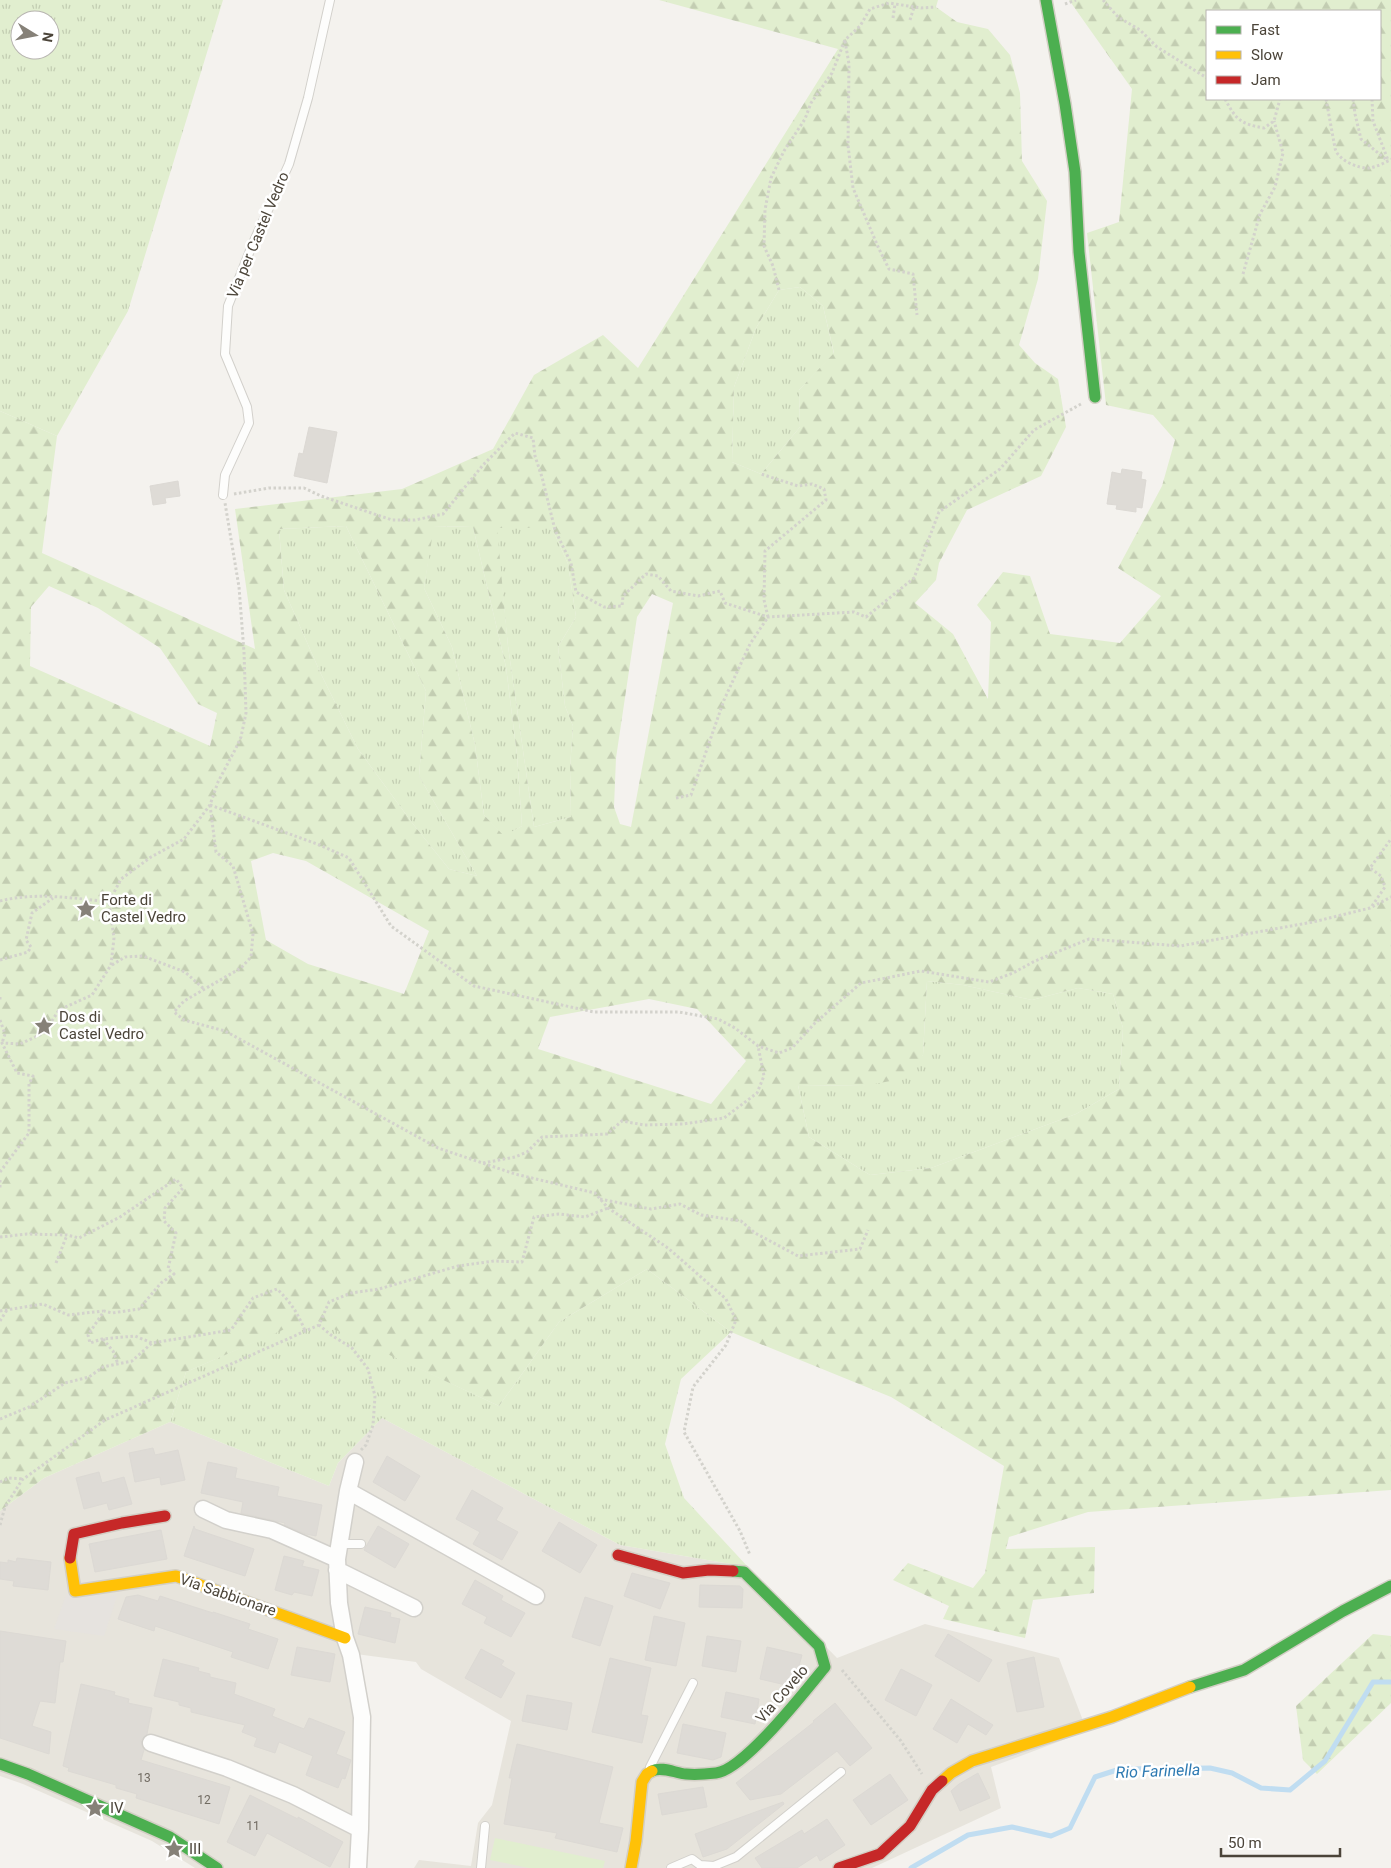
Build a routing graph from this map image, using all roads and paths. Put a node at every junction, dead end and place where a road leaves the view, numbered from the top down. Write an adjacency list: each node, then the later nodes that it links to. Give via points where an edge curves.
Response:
1 (330, 0): 23 (lane, Via per Castel Vedro, via 289,164 228,306 226,354 248,407 249,423 225,475)
2 (1046, 0): 21 (street, via 1074,172)
3 (1103, 0): 10 (path, via 1118,17 1140,30 1157,47)
4 (895, 4): 5 (path); 7 (path); 9 (path, via 870,9 860,26)
5 (914, 7): 6 (path); 8 (path)
6 (936, 7)
7 (893, 18)
8 (910, 20)
9 (845, 40): 19 (path, via 832,73 811,102 805,119 771,178 765,210 764,246 773,266); 20 (path, via 849,64 848,145 853,188 890,269 913,274)
10 (1206, 77)
11 (1226, 100): 16 (path, via 1234,115 1248,125 1264,128)
12 (1280, 100): 16 (path)
13 (1326, 100): 17 (path, via 1334,150 1344,160 1369,168)
14 (1353, 100): 17 (path, via 1362,139)
15 (1372, 100): 17 (path, via 1372,120)
16 (1274, 121): 18 (path, via 1283,153 1275,187 1260,214)
17 (1390, 160)
18 (1243, 274)
19 (778, 290)
20 (917, 315)
21 (1095, 397): 24 (path, via 1034,430 1000,469 939,512 914,578 866,617 854,612)
22 (761, 474): 24 (path, via 798,486 812,484 824,489 826,500 765,551 764,600)
23 (223, 495): 24 (path, via 269,488 304,488 392,520 415,520 443,514 483,465 516,433 533,438 555,530 571,563 576,592 604,607 622,606 623,596 646,574 658,576 671,591 698,596 720,591 725,603); 26 (path, via 239,588 246,713 241,737)
24 (768, 616): 25 (path, via 750,644 724,700 691,795)
25 (676, 798)
26 (210, 805): 31 (path, via 184,839 121,879); 35 (path, via 216,852 233,866 253,934 251,957 241,968); 40 (path, via 349,858 391,926 474,986 594,1012 678,1012 718,1019)
27 (1391, 839): 32 (path, via 1370,868 1381,876 1385,887)
28 (54, 897): 30 (path); 31 (path); 33 (path, via 32,913 26,940 31,947 28,952)
29 (1391, 897): 32 (path)
30 (0, 900)
31 (109, 902): 34 (path, via 114,938)
32 (1370, 908): 40 (path, via 1313,922 1180,946 1090,939 989,982 921,971 861,983 792,1048 779,1053)
33 (0, 960)
34 (111, 965): 35 (path, via 125,956 143,956 185,972); 39 (path, via 92,996 59,1010 44,1033 20,1044)
35 (204, 989): 41 (path, via 184,1001 174,1012 184,1020 225,1031 438,1148)
36 (0, 997): 37 (path)
37 (0, 1001)
38 (0, 1020): 39 (path, via 5,1034)
39 (2, 1043): 42 (path, via 17,1073 33,1076 29,1084 29,1133)
40 (758, 1046): 41 (path, via 764,1076 757,1093 724,1118 683,1124 622,1121 607,1134 542,1137 527,1152)
41 (482, 1163): 45 (path, via 595,1193)
42 (0, 1172)
43 (0, 1180): 44 (path)
44 (0, 1190)
45 (600, 1199): 46 (path); 47 (path, via 651,1209 680,1204 701,1215 741,1221 755,1233 798,1256 860,1249)
46 (608, 1208): 55 (path, via 585,1217 559,1214 534,1217 522,1262 494,1261 458,1266 379,1289 351,1293 329,1302); 69 (path, via 668,1248 726,1299 736,1320 726,1345 693,1387 684,1432 740,1531)
47 (868, 1230)
48 (66, 1235): 49 (path); 50 (path); 53 (path, via 79,1238 120,1217 176,1179 184,1188 165,1208 164,1221 176,1233 168,1269 174,1274 161,1283 139,1309)
49 (0, 1236)
50 (56, 1263)
51 (7, 1309): 52 (path); 53 (path, via 43,1304 68,1315); 54 (path)
52 (0, 1311)
53 (104, 1311): 57 (path, via 88,1335 90,1343)
54 (0, 1321)
55 (319, 1325): 56 (path); 61 (path, via 352,1348 368,1369 375,1396 373,1425)
56 (305, 1331): 58 (path, via 300,1317 276,1289 253,1298 231,1330); 62 (path, via 105,1420)
57 (102, 1338): 58 (path, via 135,1336); 59 (path, via 113,1351)
58 (152, 1343): 59 (path, via 132,1361)
59 (118, 1364): 60 (path, via 65,1383 28,1407)
60 (0, 1419)
61 (355, 1462): 64 (street)
62 (24, 1479): 63 (path, via 9,1478); 67 (path, via 5,1507)
63 (0, 1482)
64 (348, 1491): 71 (street); 73 (street)
65 (203, 1508): 71 (street, via 226,1520 272,1530)
66 (164, 1516): 75 (street, Via Sabbionare, via 74,1534 70,1561 75,1590 176,1576)
67 (0, 1525)
68 (361, 1544): 71 (lane)
69 (749, 1554)
70 (618, 1555): 80 (street, Via Covelo, via 683,1572 744,1572 819,1646 824,1667 792,1708 741,1761 719,1773 685,1774 657,1770)
71 (338, 1558): 74 (street); 75 (street, via 339,1603)
72 (1391, 1586): 88 (street, via 1244,1670 1183,1689 1112,1717 972,1761 951,1773 932,1790 910,1826 880,1854)
73 (536, 1596)
74 (414, 1608)
75 (345, 1638): 82 (street, via 362,1718)
76 (693, 1684): 80 (lane)
77 (151, 1743): 82 (street, via 227,1768 293,1795)
78 (0, 1764): 83 (street, via 170,1837)
79 (842, 1772): 87 (lane, via 736,1856 714,1866 700,1865 692,1859)
80 (647, 1774): 86 (street, via 642,1782)
81 (485, 1826): 85 (lane)
82 (360, 1829): 84 (street)
83 (218, 1868)
84 (358, 1868)
85 (481, 1868)
86 (631, 1868)
87 (671, 1868)
88 (839, 1868)

